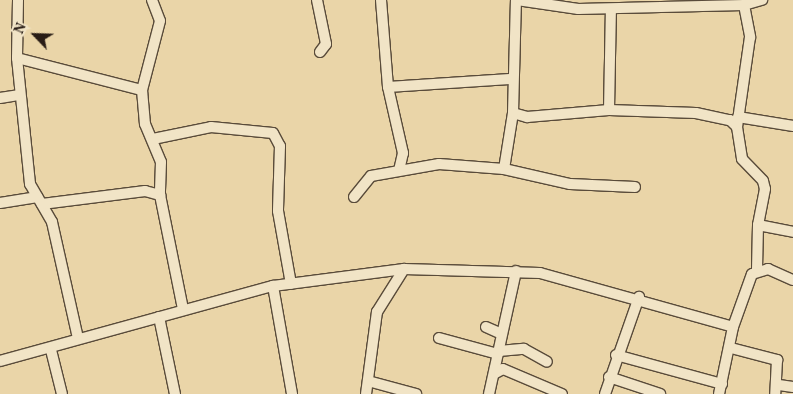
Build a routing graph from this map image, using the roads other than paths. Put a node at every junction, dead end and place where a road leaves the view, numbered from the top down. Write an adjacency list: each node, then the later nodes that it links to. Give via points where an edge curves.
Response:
1 (18, 0): 11 (street)
2 (151, 0): 14 (street, via 160,21)
3 (317, 0): 10 (street, via 326,44)
4 (381, 0): 13 (street)
5 (517, 0): 9 (street, via 578,9); 12 (street)
6 (762, 0): 8 (street)
7 (630, 4): 8 (street); 9 (street)
8 (744, 5): 19 (street, via 750,37)
9 (611, 9): 17 (street)
10 (320, 52)
11 (17, 58): 14 (street); 15 (street)
12 (510, 79): 13 (street); 18 (street)
13 (388, 87): 23 (street, via 402,153)
14 (142, 90): 21 (street, via 145,124)
15 (20, 95): 16 (street); 27 (street, via 30,184)
16 (0, 98)
17 (609, 110): 18 (street, via 527,117); 19 (street, via 696,113)
18 (513, 113): 22 (street)
19 (738, 122): 20 (street); 29 (street, via 742,159 764,181)
20 (793, 126)
21 (153, 139): 25 (street, via 161,162); 35 (street, via 212,127 273,133 280,146 278,211)
22 (504, 169): 23 (street, via 439,164); 24 (street, via 544,181)
23 (399, 171): 26 (street, via 371,176)
24 (635, 186)
25 (160, 195): 27 (street, via 145,191); 38 (street)
26 (354, 197)
27 (40, 201): 28 (street); 43 (street, via 52,222)
28 (0, 204)
29 (758, 225): 30 (street); 32 (street)
30 (793, 232)
31 (404, 269): 33 (street); 35 (street); 53 (street, via 377,312)
32 (757, 269): 34 (street); 41 (street)
33 (516, 271): 37 (street); 42 (street)
34 (793, 280)
35 (291, 284): 36 (street)
36 (273, 286): 38 (street); 59 (street)
37 (639, 297): 41 (street); 48 (street)
38 (183, 309): 39 (street)
39 (159, 317): 43 (street); 58 (street)
40 (486, 328): 42 (street)
41 (733, 328): 45 (street)
42 (502, 334): 47 (street)
43 (78, 338): 46 (street)
44 (439, 338): 47 (street)
45 (731, 348): 55 (street); 56 (street, via 777,360)
46 (51, 350): 49 (street); 57 (street)
47 (498, 352): 50 (street, via 524,349); 51 (street)
48 (616, 355): 52 (street); 55 (street)
49 (0, 361)
50 (547, 362)
51 (494, 374): 62 (street); 63 (street, via 502,369)
52 (609, 377): 64 (street); 65 (street)
53 (368, 381): 60 (street); 61 (street)
54 (793, 387): 56 (street)
55 (721, 389)
56 (777, 389)
57 (62, 394)
58 (175, 394)
59 (292, 394)
60 (366, 394)
61 (416, 394)
62 (489, 394)
63 (562, 394)
64 (605, 394)
65 (660, 394)

